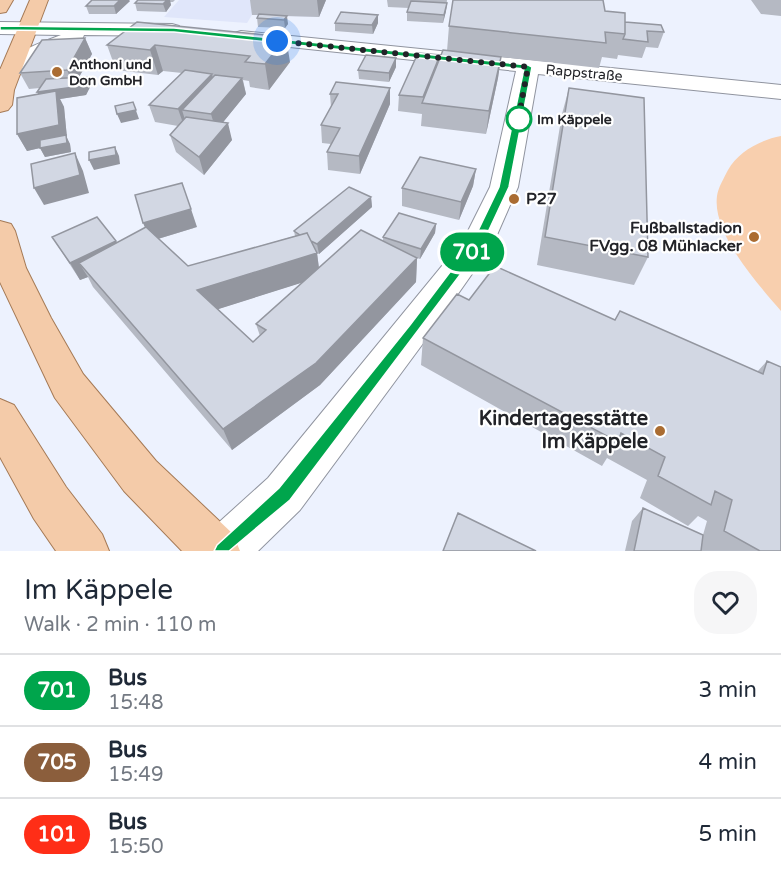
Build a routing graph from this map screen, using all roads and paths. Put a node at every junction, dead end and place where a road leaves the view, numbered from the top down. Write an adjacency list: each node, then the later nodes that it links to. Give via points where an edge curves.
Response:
1 (4, 0): 3 (main road)
2 (39, 0): 6 (main road)
3 (0, 8)
4 (0, 28): 6 (street)
5 (109, 28): 6 (street); 7 (street); 10 (street, via 62,40 27,57)
6 (28, 30): 10 (main road)
7 (193, 32)
8 (222, 34): 9 (street, Rappstraße)
9 (528, 67): 11 (street, Rappstraße); 17 (street, via 504,187 477,244 284,494)
10 (11, 70): 12 (main road)
11 (781, 92)
12 (0, 105)
13 (0, 231): 16 (main road, via 10,268 69,386 140,476)
14 (0, 418): 15 (main road, via 50,503)
15 (85, 551)
16 (216, 551)
17 (223, 551)

